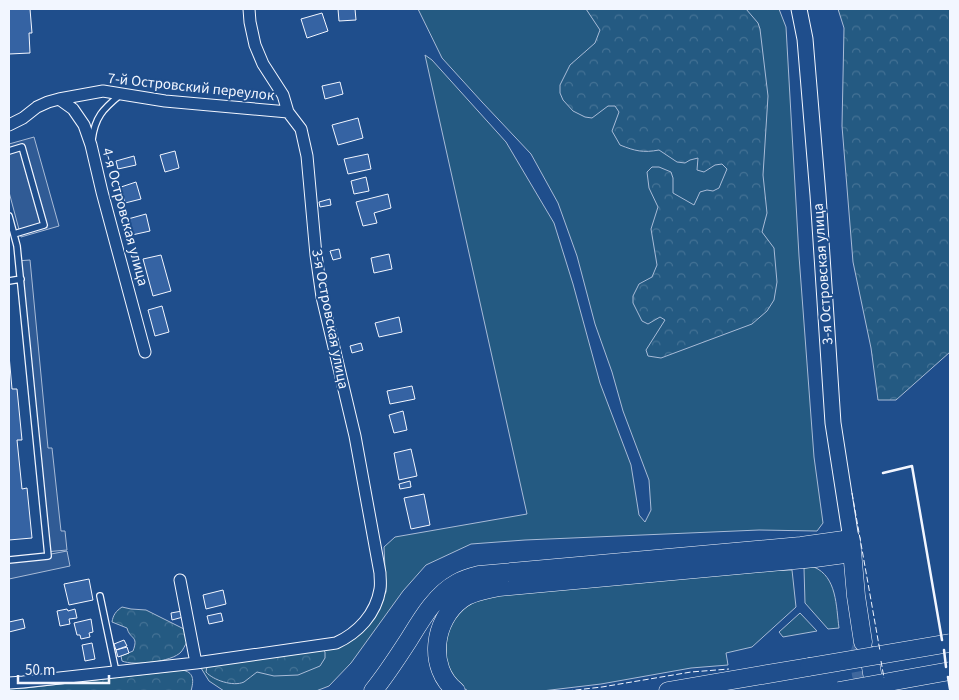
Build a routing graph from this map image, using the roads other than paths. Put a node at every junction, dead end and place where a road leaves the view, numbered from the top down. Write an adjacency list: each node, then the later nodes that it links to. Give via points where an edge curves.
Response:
1 (249, 9): 5 (street, 3-я Островская улица, via 255,45 283,94)
2 (799, 9): 14 (main road, 3-я Островская улица, via 805,39 833,423)
3 (122, 94): 4 (street, 7-й Островский переулок, via 103,91); 5 (street, 7-й Островский переулок); 7 (lane, via 105,107 94,126)
4 (59, 99): 6 (street, 7-й Островский переулок, via 37,107); 7 (street, 4-я Островская улица, via 73,109 84,125)
5 (288, 112): 19 (street, 3-я Островская улица, via 301,129 307,156 322,297 354,436 380,573 380,588 363,624 336,643)
6 (9, 125)
7 (91, 145): 13 (street, 4-я Островская улица)
8 (9, 151): 10 (lane, via 22,147 44,225)
9 (9, 216): 10 (lane)
10 (14, 234): 11 (lane)
11 (20, 279): 12 (lane); 15 (lane, via 48,556)
12 (9, 280)
13 (145, 352)
14 (851, 546): 23 (main road, via 801,546 467,578 456,583 432,605); 24 (main road, via 815,558 499,587 476,592 451,608 437,639 443,675); 27 (main road)
15 (9, 560)
16 (180, 580): 19 (street)
17 (100, 596): 21 (lane)
18 (950, 643): 25 (main road, bridge)
19 (196, 663): 21 (street, 3-я Островская улица)
20 (950, 671): 26 (main road, bridge)
21 (116, 672): 22 (street, 3-я Островская улица)
22 (9, 681)
23 (373, 691)
24 (456, 691)
25 (668, 691)
26 (839, 691)
27 (875, 691)

